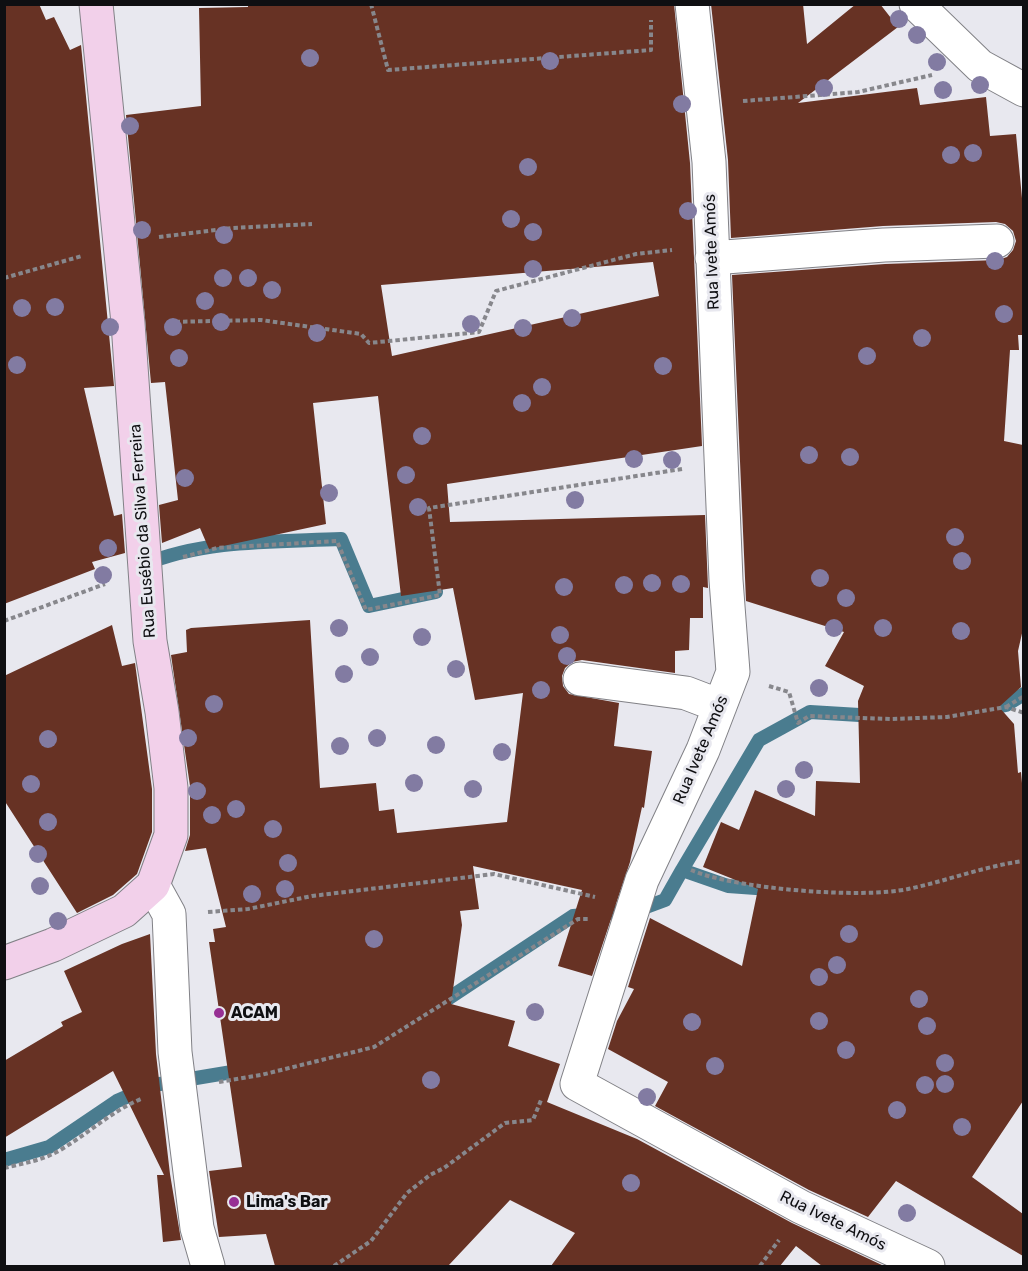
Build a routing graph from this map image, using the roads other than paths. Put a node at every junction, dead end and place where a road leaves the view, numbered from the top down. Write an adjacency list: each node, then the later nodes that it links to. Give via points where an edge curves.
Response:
1 (96, 4): 9 (street, Rua Eusébio da Silva Ferreira, via 128,323 150,640 171,788 171,835)
2 (916, 4): 4 (street, via 980,66)
3 (692, 8): 6 (street, Rua Ivete Amós, via 710,162)
4 (1023, 90)
5 (998, 241): 6 (street)
6 (712, 251): 8 (street, Rua Ivete Amós, via 733,672)
7 (580, 679): 8 (street, via 686,693)
8 (720, 706): 12 (street, Rua Ivete Amós, via 630,913 577,1083 801,1208)
9 (153, 885): 10 (street, Rua Eusébio da Silva Ferreira, via 124,911); 11 (street, via 169,914 175,1052 197,1228)
10 (4, 963)
11 (208, 1266)
12 (928, 1266)

